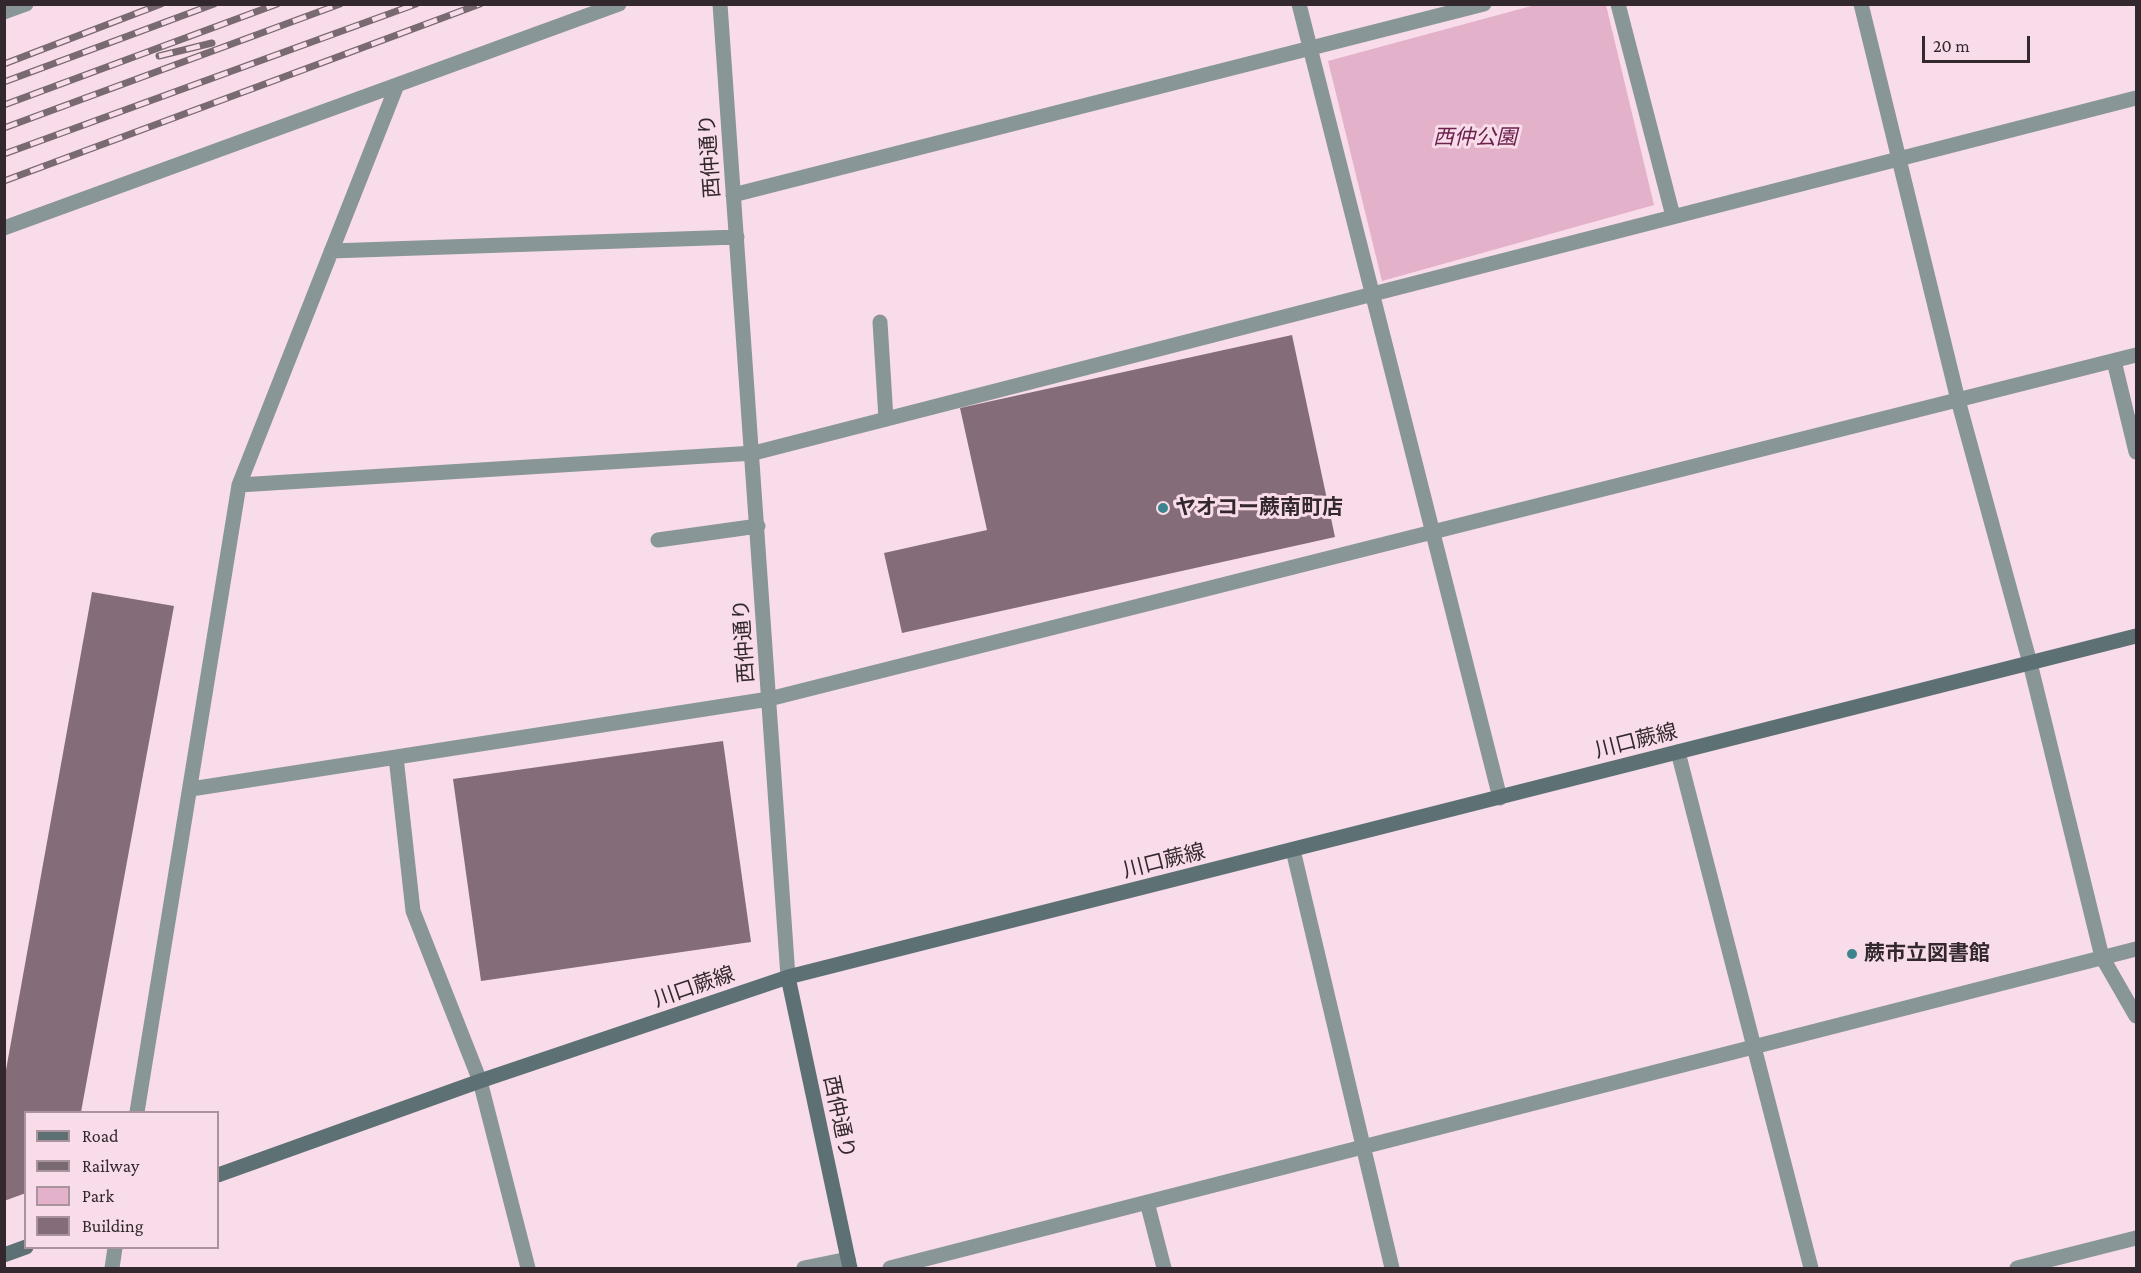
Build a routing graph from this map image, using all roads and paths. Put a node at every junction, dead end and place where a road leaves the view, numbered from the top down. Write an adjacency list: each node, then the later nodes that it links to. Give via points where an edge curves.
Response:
1 (26, 4): 8 (street)
2 (619, 4): 10 (street)
3 (720, 4): 13 (street, 西仲通り)
4 (1299, 4): 9 (street)
5 (1484, 4): 9 (street)
6 (1618, 4): 14 (street)
7 (1861, 4): 12 (street)
8 (4, 12)
9 (1311, 50): 13 (street); 18 (street)
10 (397, 85): 15 (street); 17 (street)
11 (2136, 98): 12 (street)
12 (1899, 158): 14 (street); 22 (street)
13 (733, 195): 16 (street, 西仲通り)
14 (1673, 216): 18 (street)
15 (4, 228)
16 (737, 237): 17 (street); 25 (street, 西仲通り)
17 (331, 251): 26 (street)
18 (1374, 295): 23 (street); 28 (street)
19 (880, 322): 23 (street)
20 (2136, 355): 21 (street)
21 (2114, 361): 22 (street); 24 (street)
22 (1958, 400): 28 (street); 31 (street)
23 (886, 419): 25 (street)
24 (2136, 452)
25 (754, 453): 26 (street); 27 (street, 西仲通り)
26 (239, 485): 35 (street)
27 (758, 526): 29 (street); 32 (street, 西仲通り)
28 (1432, 533): 32 (street); 36 (street)
29 (658, 540)
30 (2136, 636): 31 (main road, 川口蕨線)
31 (2030, 663): 33 (main road, 川口蕨線); 39 (street)
32 (768, 699): 34 (street); 40 (street, 西仲通り)
33 (1678, 752): 36 (main road, 川口蕨線); 42 (street)
34 (396, 757): 35 (street); 43 (street, via 413,911)
35 (190, 789): 44 (street)
36 (1500, 798): 37 (main road, 川口蕨線)
37 (1293, 850): 40 (main road, 川口蕨線); 45 (street)
38 (2136, 949): 39 (street)
39 (2102, 957): 41 (street); 42 (street)
40 (788, 977): 43 (main road, 川口蕨線); 52 (main road, 西仲通り)
41 (2136, 1016)
42 (1755, 1046): 45 (street); 59 (street)
43 (480, 1081): 46 (main road, 川口蕨線); 54 (street)
44 (138, 1111)
45 (1364, 1146): 47 (street); 58 (street)
46 (219, 1175)
47 (1147, 1202): 56 (street); 57 (street)
48 (2136, 1238): 60 (street)
49 (24, 1247): 51 (main road)
50 (115, 1249): 53 (street)
51 (4, 1255)
52 (849, 1264): 55 (street)
53 (112, 1269)
54 (528, 1269)
55 (804, 1269)
56 (890, 1269)
57 (1164, 1269)
58 (1392, 1269)
59 (1811, 1269)
60 (2017, 1269)

